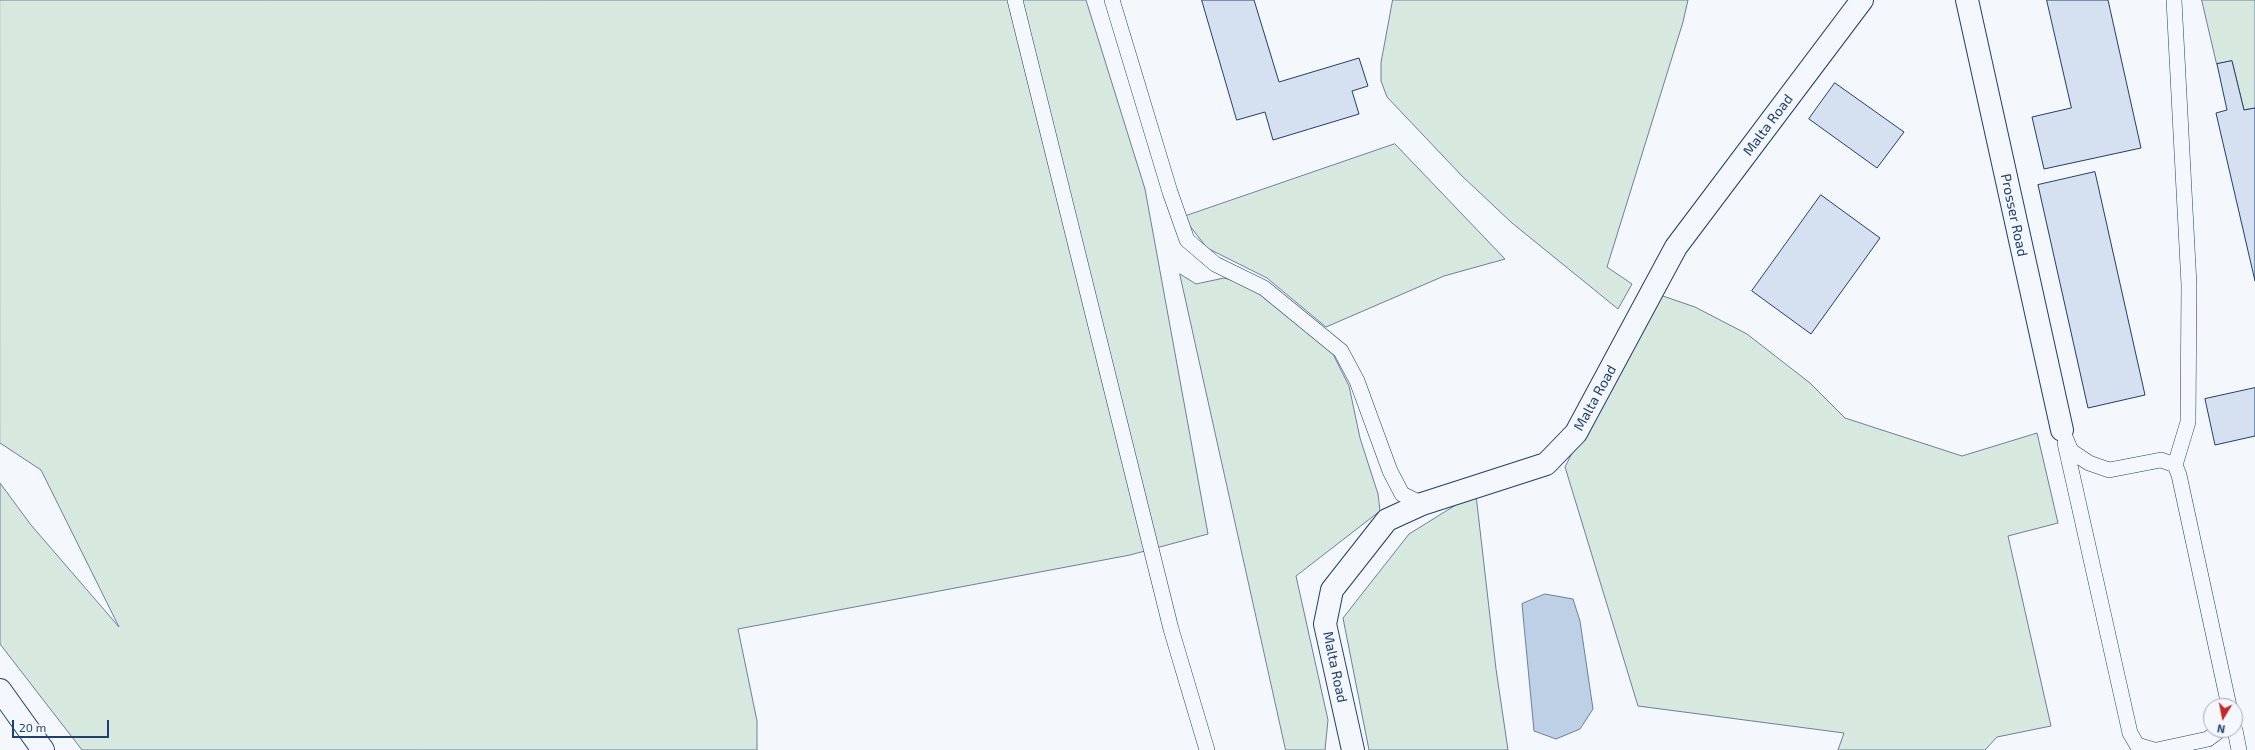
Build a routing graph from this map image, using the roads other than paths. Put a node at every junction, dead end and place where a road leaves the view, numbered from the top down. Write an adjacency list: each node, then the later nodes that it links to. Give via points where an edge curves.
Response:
1 (1014, 0): 14 (lane, via 1171,629)
2 (1112, 0): 8 (lane, via 1187,240 1215,264 1264,288 1341,351 1357,381 1390,471 1402,494)
3 (1862, 0): 8 (main road, Malta Road, via 1676,247 1576,433 1546,464)
4 (1967, 0): 6 (main road, Prosser Road)
5 (2174, 0): 7 (lane, via 2189,285 2188,422)
6 (2062, 430): 7 (lane, via 2071,451 2089,463 2109,470 2161,460); 16 (lane, via 2130,733 2136,745)
7 (2175, 465): 10 (lane)
8 (1422, 504): 15 (main road, Malta Road, via 1387,520 1332,590 1325,624)
9 (0, 690): 13 (main road)
10 (2227, 698)
11 (2209, 738): 16 (lane)
12 (2237, 738): 17 (lane)
13 (43, 750)
14 (1208, 750)
15 (1353, 750)
16 (2156, 750)
17 (2239, 750)

